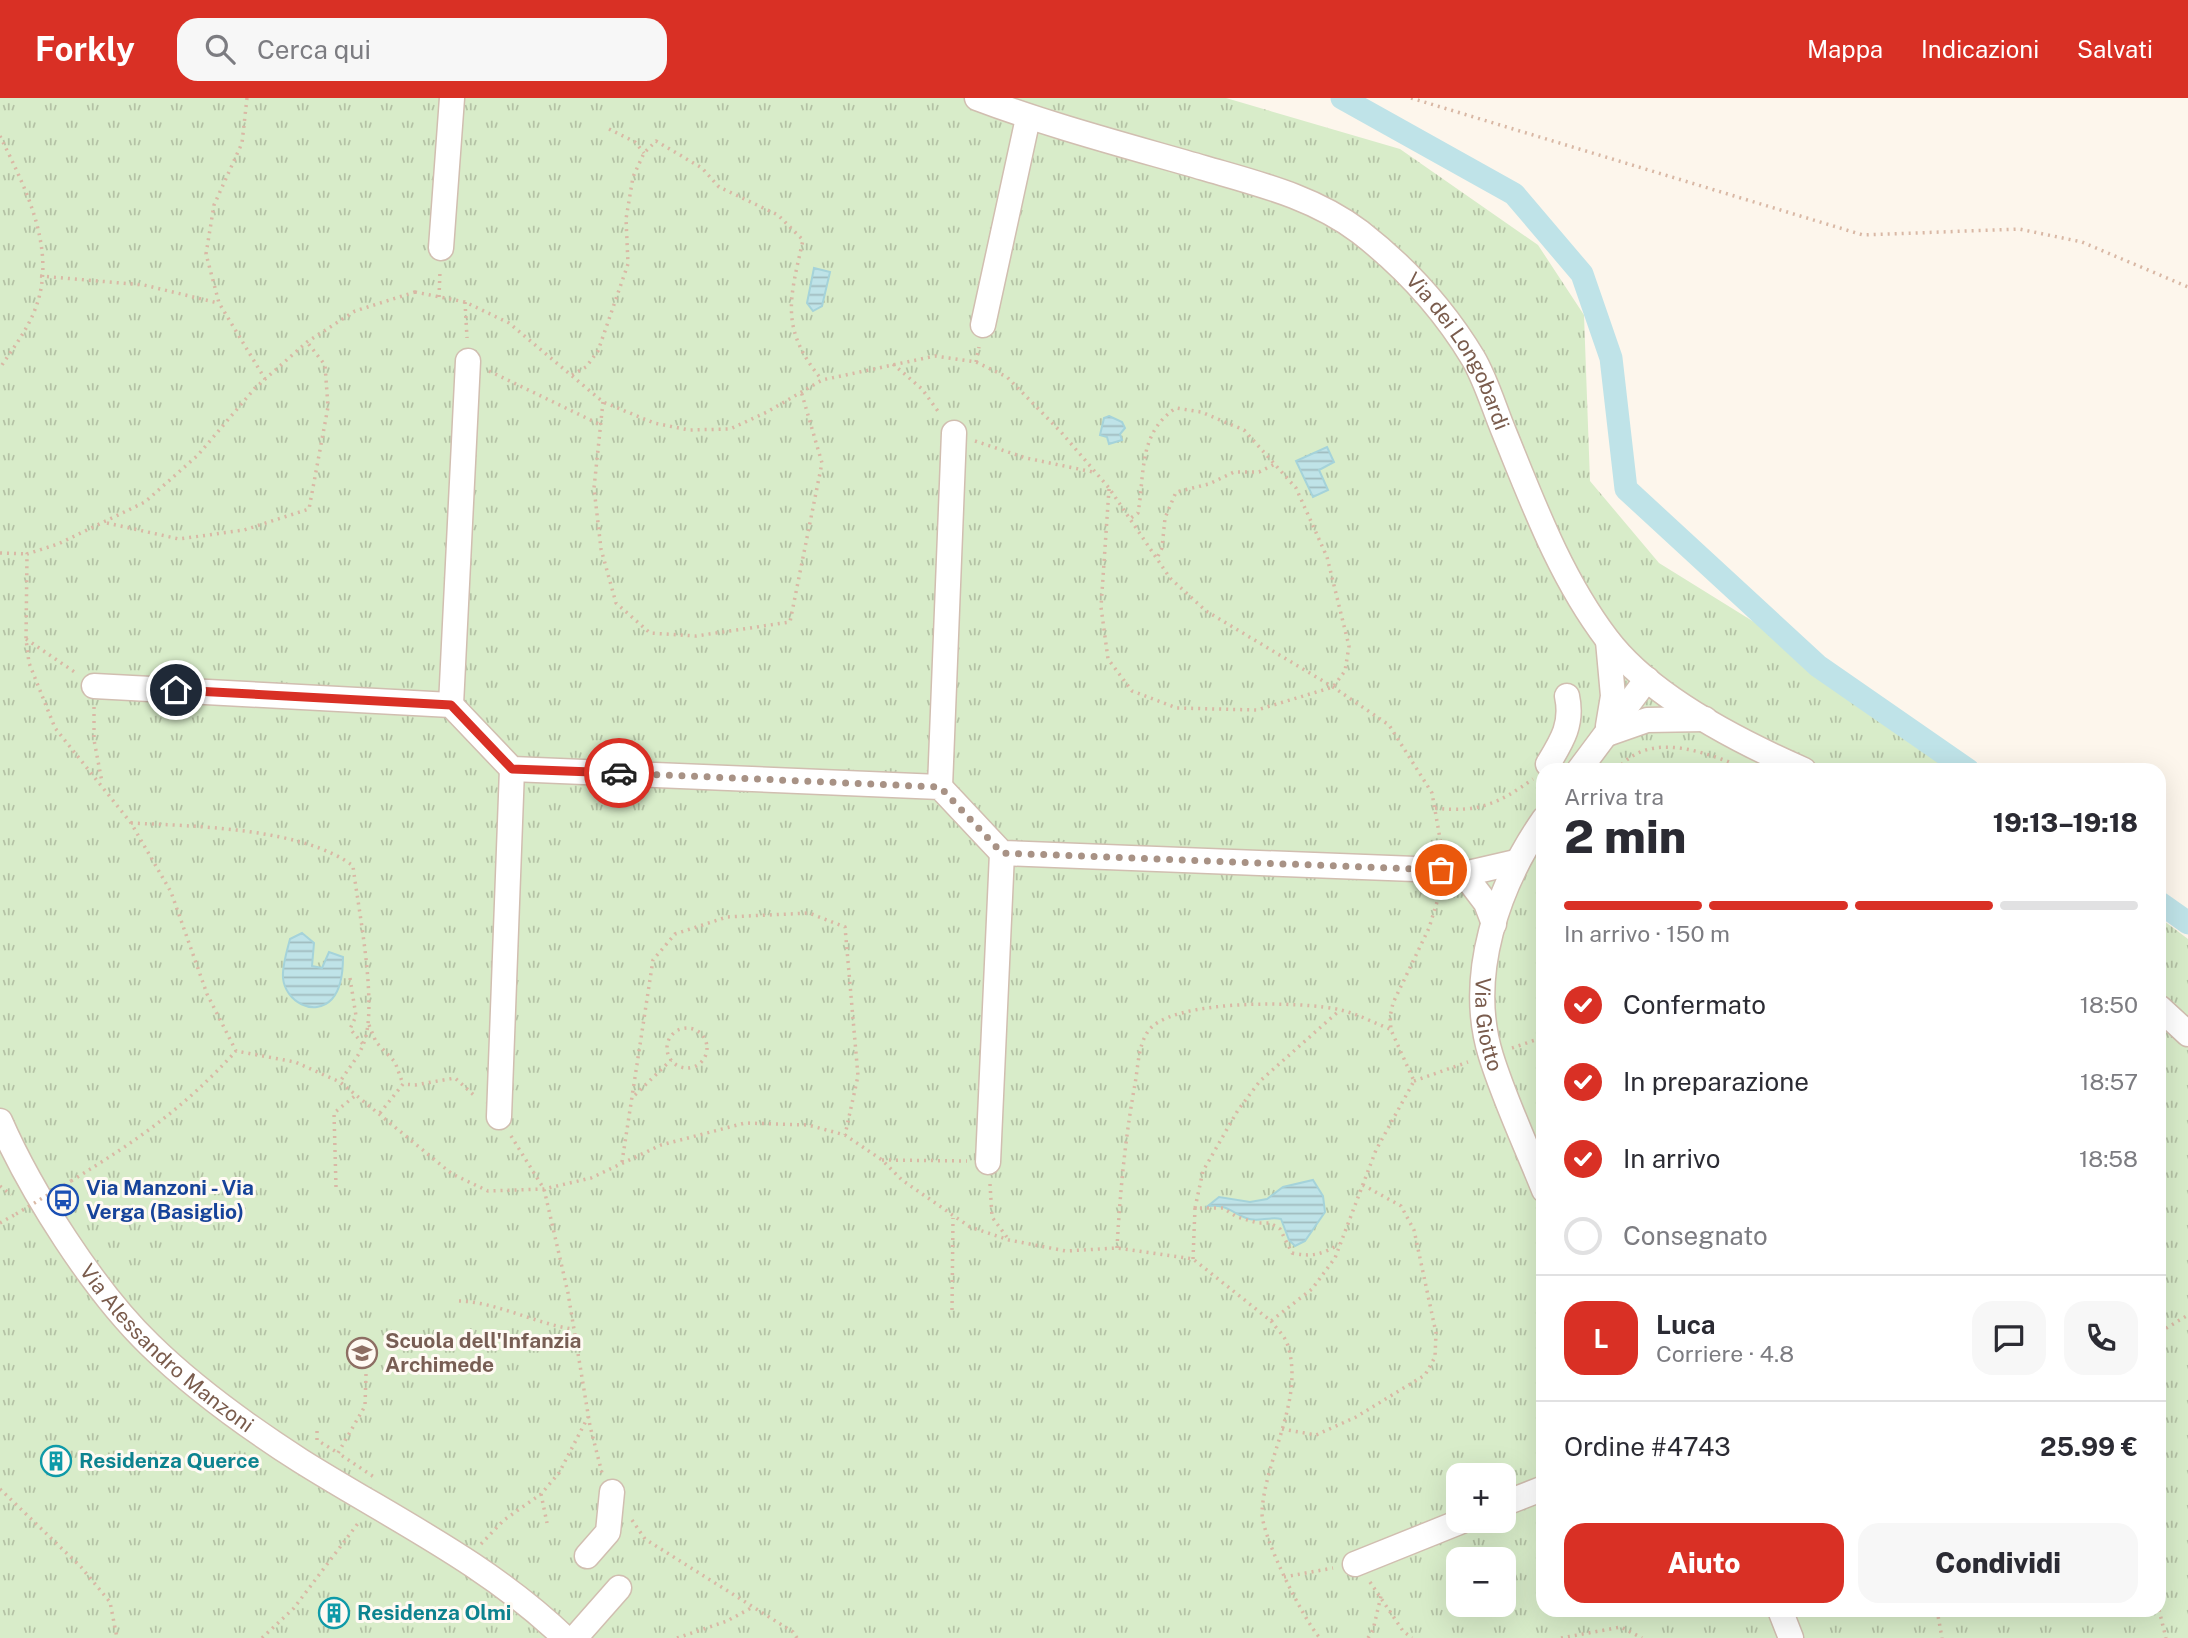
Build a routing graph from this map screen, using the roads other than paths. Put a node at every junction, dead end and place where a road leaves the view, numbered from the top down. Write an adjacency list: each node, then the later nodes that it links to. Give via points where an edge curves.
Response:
1 (453, 98): 4 (street)
2 (977, 98): 3 (street, Via dei Longobardi)
3 (1028, 118): 5 (street); 8 (street, Via dei Longobardi, via 1319,205 1360,232 1408,274 1474,360 1572,586)
4 (440, 248)
5 (983, 325)
6 (468, 361): 12 (street)
7 (954, 433): 19 (street)
8 (1608, 641): 9 (street, Via dei Longobardi); 14 (street, via 1613,696)
9 (1647, 679): 13 (street, Via dei Longobardi); 14 (street)
10 (94, 686): 12 (street)
11 (1567, 696): 15 (street, via 1567,731)
12 (451, 705): 18 (street)
13 (1705, 719): 14 (street, via 1647,720); 17 (street, Via dei Longobardi)
14 (1606, 734): 16 (street)
15 (1549, 763)
16 (1584, 763)
17 (1790, 763)
18 (512, 769): 19 (street); 27 (street)
19 (940, 787): 21 (street)
20 (1536, 831): 22 (street, Via Giotto)
21 (1002, 853): 23 (street); 29 (street)
22 (1516, 862): 23 (street); 24 (street, Via Giotto)
23 (1453, 872): 24 (street, via 1486,903)
24 (1494, 924): 30 (street, Via Giotto, via 1482,1011 1490,1055)
25 (2166, 1014): 26 (street)
26 (2188, 1034)
27 (499, 1116)
28 (0, 1121): 39 (street, Via Alessandro Manzoni, via 35,1192 97,1282 148,1343 202,1392 300,1460 466,1558)
29 (988, 1162)
30 (1536, 1170)
31 (1536, 1491): 33 (street)
32 (612, 1492): 35 (street, via 608,1532)
33 (1516, 1499)
34 (1446, 1527): 36 (street)
35 (587, 1556)
36 (1355, 1564)
37 (619, 1588): 40 (street)
38 (1783, 1617): 41 (street)
39 (565, 1638)
40 (575, 1638)
41 (1791, 1638)

